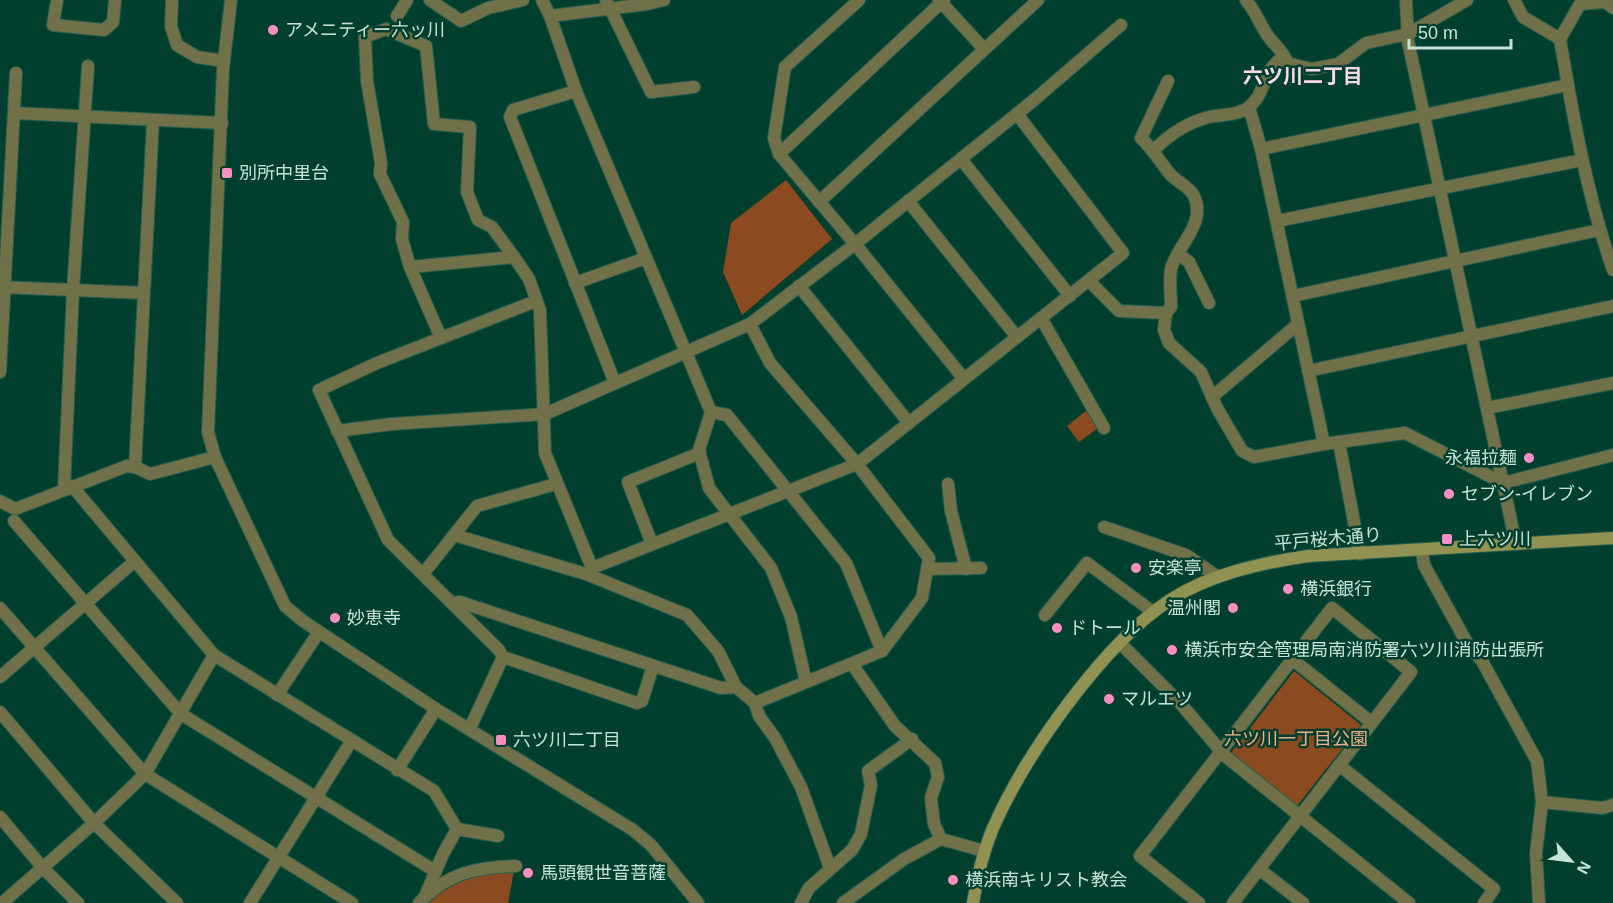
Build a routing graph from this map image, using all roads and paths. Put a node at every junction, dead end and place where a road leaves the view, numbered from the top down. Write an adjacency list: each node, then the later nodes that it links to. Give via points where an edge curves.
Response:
1 (57, 0): 2 (street, via 53,25 104,30 113,22)
2 (115, 0)
3 (172, 0): 25 (street, via 171,26 177,45 196,57)
4 (231, 0): 25 (street)
5 (407, 0): 19 (street)
6 (430, 0): 7 (street, via 460,21 488,8)
7 (523, 0)
8 (542, 0): 20 (street)
9 (859, 0): 43 (street, via 785,67 774,138)
10 (1038, 0): 24 (street)
11 (1246, 0): 26 (street)
12 (1406, 0): 22 (street)
13 (1467, 0): 22 (street)
14 (1514, 0): 23 (street, via 1523,17)
15 (661, 1): 17 (street)
16 (942, 1): 24 (street); 43 (street)
17 (607, 4): 20 (street); 31 (street, via 651,92)
18 (1613, 8): 23 (street, via 1605,2 1580,4)
19 (398, 16)
20 (550, 16): 32 (street)
21 (1121, 25): 35 (street)
22 (1408, 34): 26 (street, via 1366,43 1338,64 1312,69); 36 (street)
23 (1560, 39): 30 (street)
24 (984, 49): 48 (street)
25 (224, 61): 39 (street)
26 (1288, 64): 33 (street, via 1278,61 1267,71 1262,91)
27 (88, 66): 37 (street)
28 (16, 73): 34 (street)
29 (1168, 81): 42 (street, via 1141,134)
30 (1568, 85): 36 (street); 45 (street)
31 (694, 87)
32 (576, 91): 54 (street); 59 (street, via 513,110 510,117)
33 (1249, 107): 41 (street); 42 (street, via 1231,115 1208,117 1170,134)
34 (14, 113): 37 (street); 40 (street)
35 (1017, 114): 44 (street); 58 (street, via 1123,253)
36 (1424, 114): 41 (street); 46 (street)
37 (84, 117): 38 (street); 62 (street)
38 (153, 120): 39 (street); 63 (street)
39 (222, 123): 93 (street, via 207,423)
40 (6, 145): 61 (street)
41 (1261, 149): 49 (street)
42 (1154, 150): 52 (street, via 1171,176 1194,194 1197,217)
43 (778, 154): 48 (street)
44 (961, 159): 47 (street); 64 (street)
45 (1582, 160): 46 (street); 50 (street)
46 (1440, 187): 49 (street); 55 (street)
47 (908, 201): 51 (street); 74 (street)
48 (819, 202): 51 (street)
49 (1277, 221): 65 (street)
50 (1599, 230): 55 (street); 57 (street)
51 (855, 244): 60 (street); 79 (street)
52 (1179, 254): 67 (street, via 1189,262); 69 (street, via 1171,269 1171,307)
53 (514, 257): 56 (street); 56 (street, via 492,227 478,220 467,192 470,128 434,124 426,46 386,29 365,37 367,81 380,174 403,222 402,239); 66 (street, via 529,279)
54 (646, 258): 59 (street); 76 (street)
55 (1456, 263): 65 (street); 73 (street)
56 (410, 267): 75 (street)
57 (1613, 270)
58 (1089, 280): 64 (street); 69 (street, via 1119,311)
59 (575, 283): 81 (street)
60 (799, 286): 71 (street); 86 (street)
61 (2, 287): 62 (street); 78 (street)
62 (73, 290): 63 (street); 99 (street)
63 (144, 293): 95 (street)
64 (1070, 296): 70 (street)
65 (1293, 296): 72 (street)
66 (536, 301): 75 (street); 85 (street, via 540,310)
67 (1209, 303)
68 (1613, 306): 73 (street)
69 (1166, 313): 82 (street, via 1164,330 1169,343 1201,372)
70 (1041, 318): 74 (street); 87 (street)
71 (750, 324): 76 (street); 94 (street, via 770,363)
72 (1298, 324): 77 (street); 82 (street)
73 (1471, 336): 77 (street); 83 (street)
74 (1017, 337): 79 (street)
75 (441, 338): 88 (street, via 319,390)
76 (686, 352): 81 (street); 84 (street)
77 (1308, 371): 90 (street)
78 (0, 372)
79 (964, 379): 86 (street)
80 (1613, 382): 83 (street)
81 (615, 383): 85 (street)
82 (1212, 397): 90 (street, via 1242,451 1254,457)
83 (1487, 408): 96 (street)
84 (711, 412): 91 (street); 100 (street, via 727,415)
85 (545, 414): 88 (street, via 392,423); 97 (street, via 545,453)
86 (909, 423): 94 (street)
87 (1104, 428)
88 (337, 431): 115 (street, via 388,540)
89 (1339, 442): 90 (street); 96 (street, via 1405,433); 109 (street)
90 (1324, 444)
91 (700, 453): 102 (street, via 709,488); 106 (street, via 628,482)
92 (1613, 455): 96 (street)
93 (215, 457): 95 (street, via 150,474); 122 (street, via 285,606)
94 (856, 464): 100 (street); 111 (street, via 929,558)
95 (135, 467): 99 (street, via 126,466)
96 (1503, 483): 107 (street)
97 (556, 484): 104 (street, via 477,506); 114 (street)
98 (948, 484): 112 (street)
99 (68, 488): 101 (street); 110 (street)
100 (787, 491): 102 (street); 125 (street, via 846,563)
101 (6, 510): 118 (street)
102 (728, 514): 106 (street); 132 (street, via 771,568 791,617)
103 (1104, 527): 116 (street, via 1186,555)
104 (454, 535): 114 (street); 115 (street)
105 (1613, 538): 107 (main road, 平戸桜木通り)
106 (652, 544): 114 (street)
107 (1516, 544): 108 (main road, 平戸桜木通り)
108 (1422, 550): 109 (main road, 平戸桜木通り); 148 (street, via 1424,565 1537,761)
109 (1360, 554): 116 (main road, 平戸桜木通り, via 1269,562)
110 (135, 561): 118 (street); 126 (street)
111 (927, 568): 112 (street); 125 (street, via 922,598)
112 (966, 568): 113 (street)
113 (981, 568)
114 (589, 571): 133 (street, via 687,615 718,651)
115 (423, 574): 117 (street)
116 (1218, 577): 120 (main road, 平戸桜木通り)
117 (453, 603): 127 (street); 130 (street, via 460,602)
118 (85, 605): 124 (street); 138 (street)
119 (0, 608): 124 (street)
120 (1153, 612): 121 (street, via 1087,563); 123 (main road, 平戸桜木通り)
121 (1044, 615)
122 (319, 632): 134 (street); 136 (street)
123 (1120, 643): 143 (street, via 1181,704); 156 (main road, 平戸桜木通り, via 1042,743 1005,802)
124 (33, 648): 131 (street); 146 (street)
125 (882, 651): 129 (street)
126 (214, 655): 134 (street); 138 (street)
127 (503, 657): 130 (street, via 637,703 642,701); 140 (street)
128 (1292, 659): 139 (street); 139 (street, via 1332,608 1411,672); 143 (street)
129 (852, 664): 132 (street); 142 (street, via 895,726)
130 (653, 666): 133 (street, via 721,688)
131 (0, 677)
132 (807, 682): 135 (street)
133 (736, 687): 135 (street)
134 (277, 695): 141 (street)
135 (755, 703): 160 (street, via 801,787)
136 (436, 709): 140 (street); 145 (street)
137 (0, 712): 152 (street)
138 (181, 714): 146 (street); 147 (street)
139 (1372, 723): 144 (street)
140 (470, 728): 170 (street, via 633,830 651,845)
141 (352, 740): 145 (street); 147 (street)
142 (912, 740): 155 (street, via 935,763 938,777 931,798 934,824); 160 (street, via 868,771 871,785 861,834 852,850)
143 (1221, 752): 150 (street); 163 (street, via 1140,856)
144 (1339, 765): 150 (street); 178 (street, via 1494,889)
145 (397, 770): 153 (street, via 434,791)
146 (145, 774): 152 (street); 157 (street)
147 (315, 798): 157 (street); 162 (street)
148 (1542, 802): 149 (street, via 1602,808); 179 (street, via 1536,853)
149 (1613, 805)
150 (1299, 816): 161 (street); 177 (street)
151 (0, 817): 159 (street)
152 (94, 823): 159 (street); 167 (street)
153 (457, 829): 154 (street); 162 (street)
154 (498, 836)
155 (941, 840): 156 (street); 172 (street, via 904,859)
156 (984, 851): 173 (main road, 平戸桜木通り)
157 (279, 857): 168 (street); 169 (street)
158 (516, 866): 164 (street, via 458,873)
159 (43, 868): 165 (street); 166 (street)
160 (830, 868): 171 (street, via 809,888)
161 (1259, 869): 175 (street); 176 (street)
162 (435, 871): 164 (street)
163 (1184, 898): 174 (street)
164 (422, 900)
165 (2, 903)
166 (78, 903)
167 (177, 903)
168 (250, 903)
169 (352, 903)
170 (698, 903)
171 (801, 903)
172 (843, 903)
173 (973, 903)
174 (1199, 903)
175 (1233, 903)
176 (1303, 903)
177 (1409, 903)
178 (1484, 903)
179 (1539, 903)

